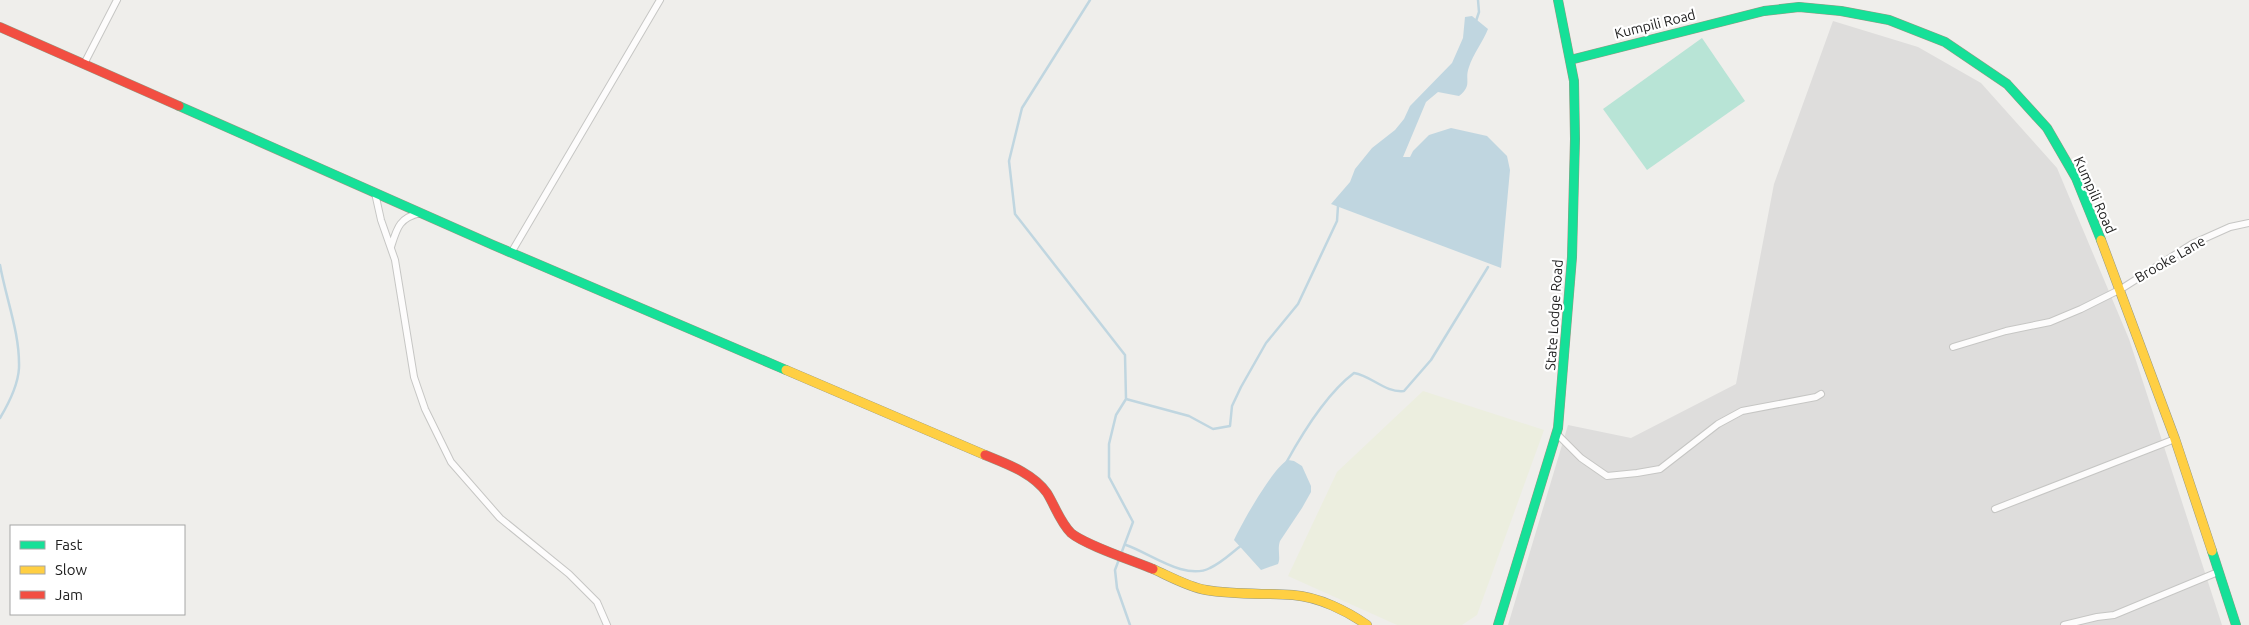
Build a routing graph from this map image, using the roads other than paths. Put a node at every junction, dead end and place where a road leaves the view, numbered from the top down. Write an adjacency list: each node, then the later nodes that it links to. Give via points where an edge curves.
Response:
1 (117, 0): 6 (street)
2 (660, 0): 11 (street)
3 (1558, 0): 5 (street, State Lodge Road)
4 (0, 27): 6 (street)
5 (1570, 60): 12 (street, Kumpili Road, via 1764,11 1799,7 1889,20 1945,42 2007,84 2047,128 2076,178); 15 (street, State Lodge Road, via 1574,81 1575,138 1572,257)
6 (84, 64): 7 (street)
7 (375, 193): 8 (street); 10 (street)
8 (420, 213): 10 (street, via 408,216 396,229); 11 (street)
9 (2249, 223): 12 (street, Brooke Lane, via 2192,244)
10 (391, 248): 19 (street, via 414,377 425,409 451,462 500,518 570,574 597,602)
11 (511, 253): 20 (street, via 969,448 1032,478 1043,488 1070,533 1129,559 1204,590 1294,595 1311,599 1350,613)
12 (2121, 289): 13 (street, Brooke Lane, via 2050,322); 16 (street, Kumpili Road)
13 (1953, 347)
14 (1821, 394): 15 (street, via 1742,411 1718,424 1660,469 1637,473 1607,476 1581,458)
15 (1556, 433): 21 (street, State Lodge Road)
16 (2175, 439): 17 (street); 18 (street, Kumpili Road)
17 (1996, 509)
18 (2218, 572): 22 (street, via 2114,615); 23 (street, Kumpili Road)
19 (606, 625)
20 (1367, 625)
21 (1498, 625)
22 (2064, 625)
23 (2236, 625)

